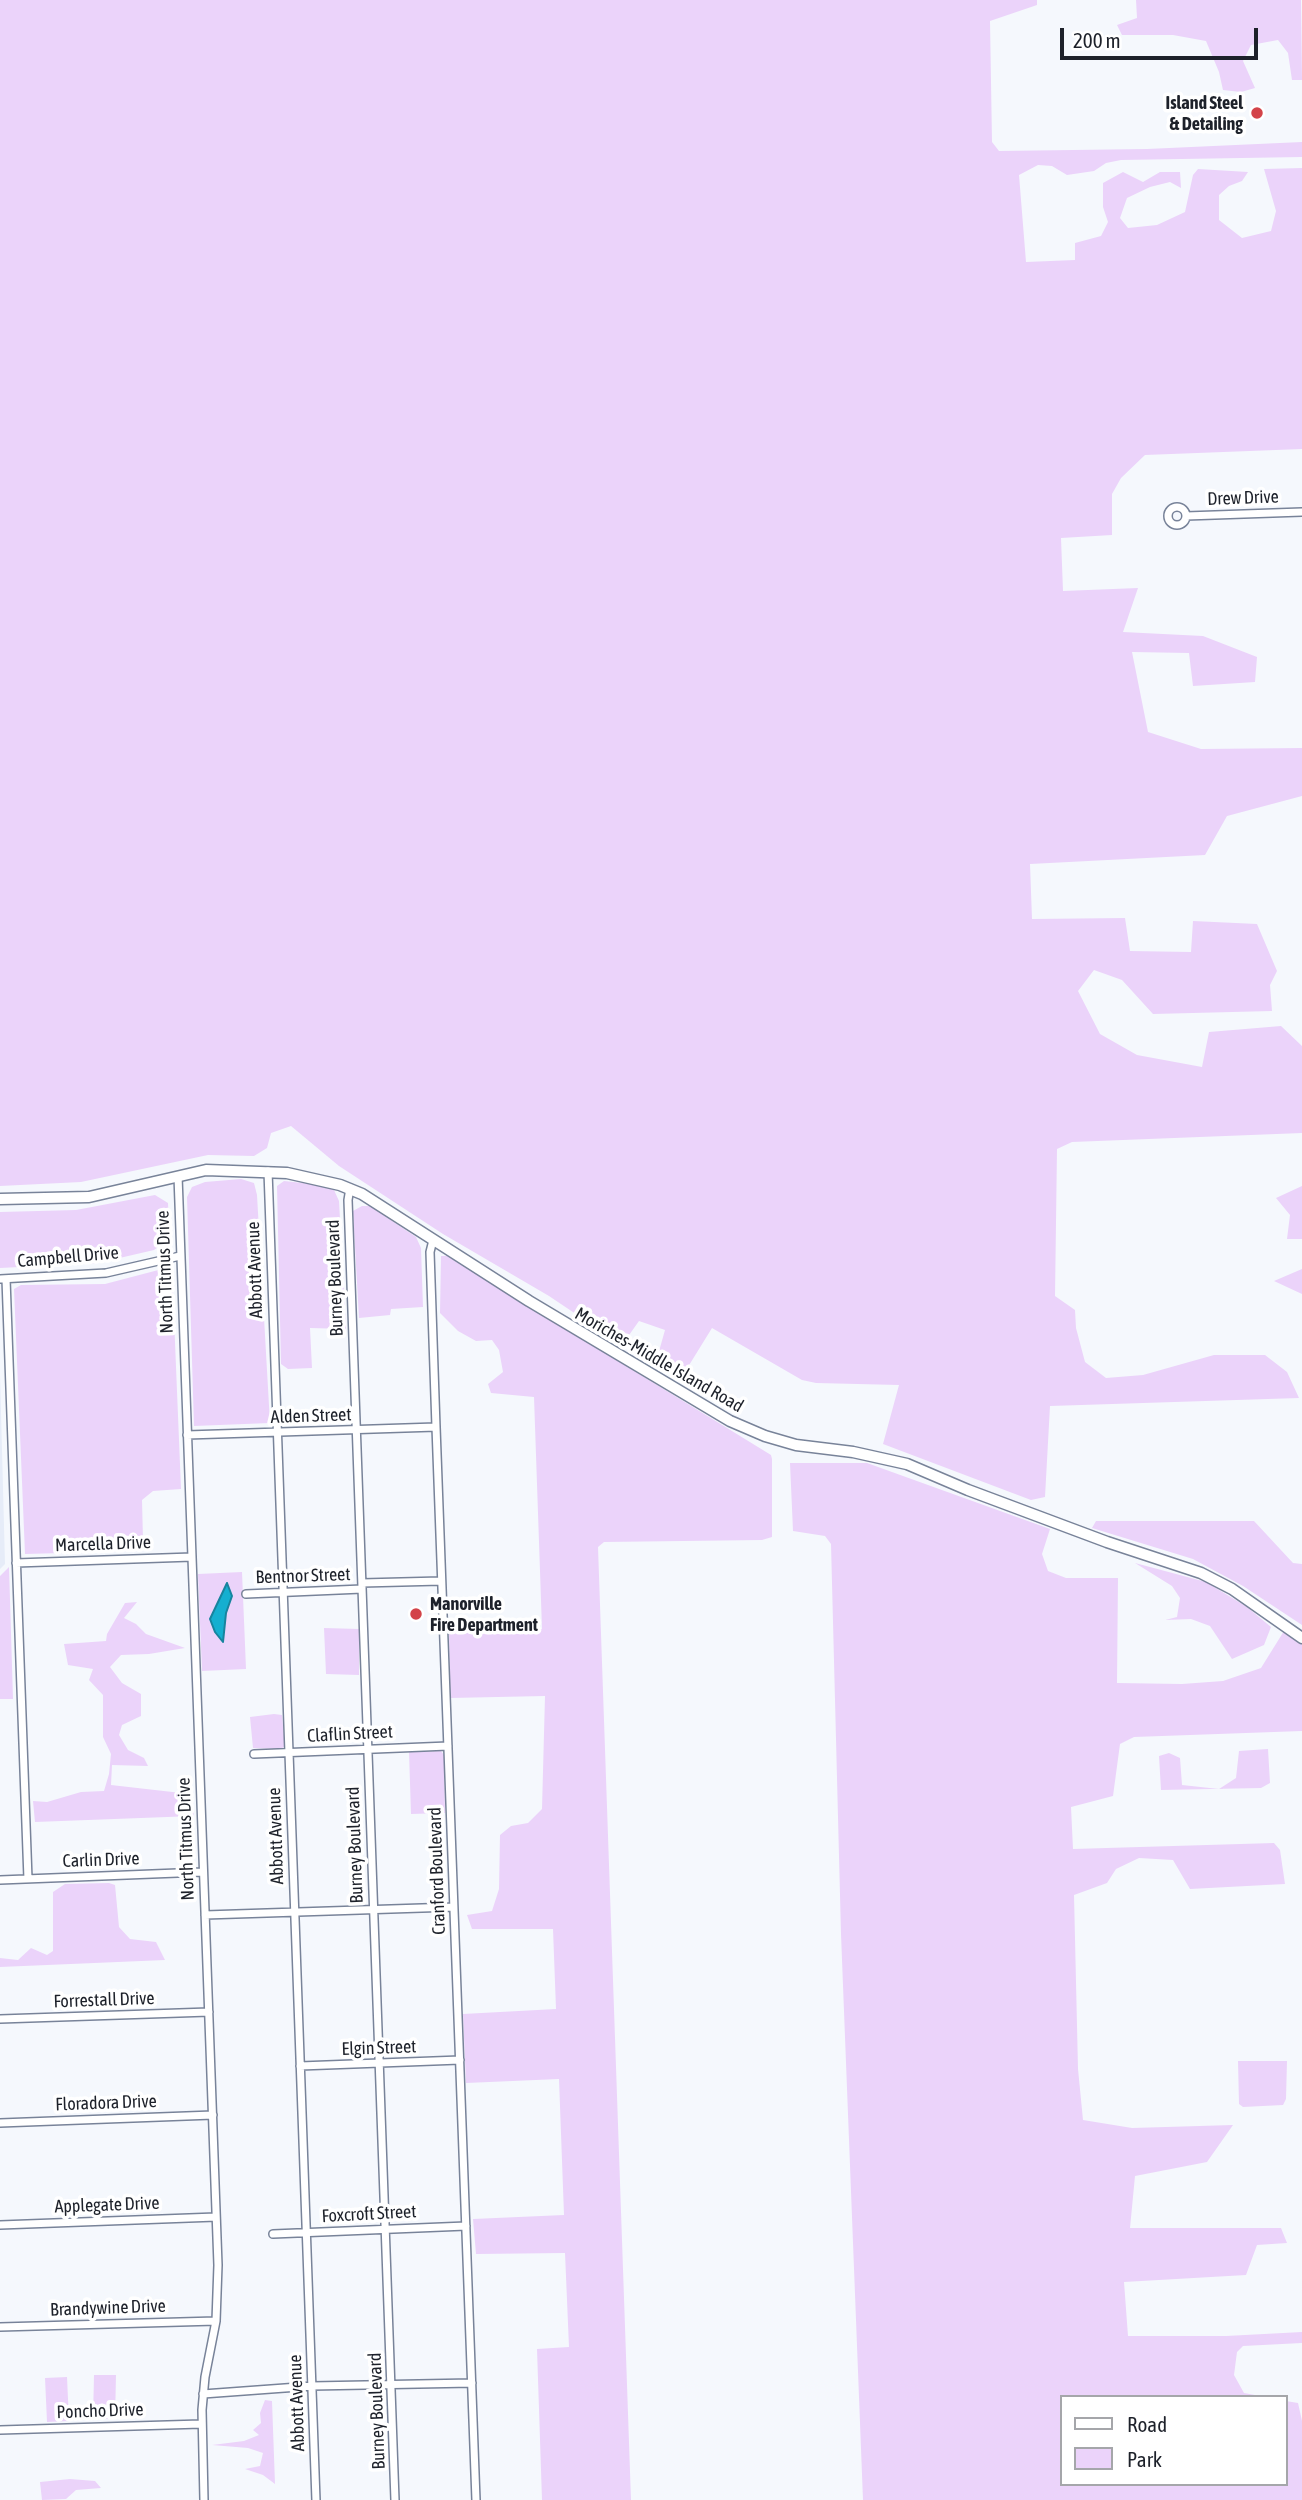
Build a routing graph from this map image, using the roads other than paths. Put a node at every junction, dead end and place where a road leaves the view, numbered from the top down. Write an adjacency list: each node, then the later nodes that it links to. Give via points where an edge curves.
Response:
1 (1302, 512): 2 (street, Drew Drive)
2 (1186, 516)
3 (268, 1171): 4 (main road, Moriches-Middle Island Road, via 206,1170); 5 (main road, Moriches-Middle Island Road); 12 (street, Abbott Avenue)
4 (178, 1176): 6 (main road, Moriches-Middle Island Road, via 89,1197); 8 (street, North Titmus Drive)
5 (350, 1188): 7 (main road, Moriches-Middle Island Road); 11 (street, Burney Boulevard)
6 (0, 1199)
7 (433, 1240): 10 (street, Cranford Boulevard); 20 (main road, Moriches-Middle Island Road, via 730,1421 796,1445 907,1464 1200,1573 1218,1580)
8 (180, 1256): 9 (street, Campbell Drive, via 106,1273); 13 (street, North Titmus Drive)
9 (3, 1279): 15 (street)
10 (436, 1427): 11 (street, Alden Street); 16 (street, Cranford Boulevard)
11 (357, 1430): 12 (street, Alden Street); 17 (street, Burney Boulevard)
12 (278, 1432): 13 (street, Alden Street); 18 (street, Abbott Avenue)
13 (187, 1435): 14 (street, North Titmus Drive)
14 (192, 1557): 15 (street, Marcella Drive); 25 (street, North Titmus Drive)
15 (16, 1563): 26 (street)
16 (441, 1581): 17 (street, Bentnor Street); 21 (street, Cranford Boulevard)
17 (362, 1586): 18 (street, Bentnor Street); 22 (street, Burney Boulevard)
18 (283, 1592): 19 (street, Bentnor Street); 23 (street, Abbott Avenue)
19 (246, 1594)
20 (1302, 1638)
21 (448, 1746): 22 (street, Claflin Street); 28 (street, Cranford Boulevard)
22 (368, 1749): 23 (street, Claflin Street); 29 (street, Burney Boulevard)
23 (289, 1753): 24 (street, Claflin Street); 30 (street, Abbott Avenue)
24 (254, 1754)
25 (203, 1872): 26 (street, Carlin Drive); 31 (street, North Titmus Drive)
26 (28, 1879): 27 (street, Carlin Drive)
27 (0, 1880)
28 (453, 1907): 29 (street); 34 (street, Cranford Boulevard)
29 (373, 1910): 30 (street); 35 (street, Burney Boulevard)
30 (295, 1912): 31 (street); 36 (street, Abbott Avenue)
31 (205, 1915): 32 (street, North Titmus Drive)
32 (209, 2012): 33 (street, Forrestall Drive); 37 (street, North Titmus Drive)
33 (0, 2019)
34 (460, 2060): 35 (street, Elgin Street); 41 (street, Cranford Boulevard)
35 (379, 2064): 36 (street, Elgin Street); 42 (street, Burney Boulevard)
36 (300, 2066): 43 (street, Abbott Avenue)
37 (213, 2115): 38 (street, Floradora Drive); 39 (street, North Titmus Drive)
38 (0, 2123)
39 (216, 2217): 40 (street, Applegate Drive); 45 (street, North Titmus Drive)
40 (0, 2225)
41 (466, 2227): 42 (street, Foxcroft Street); 47 (street, Cranford Boulevard)
42 (386, 2229): 43 (street, Foxcroft Street); 49 (street, Burney Boulevard)
43 (307, 2233): 44 (street, Foxcroft Street); 48 (street, Abbott Avenue)
44 (274, 2234)
45 (216, 2321): 46 (street, Brandywine Drive); 50 (street, North Titmus Drive)
46 (0, 2327)
47 (472, 2383): 49 (street); 56 (street, Cranford Boulevard)
48 (312, 2386): 49 (street); 50 (street); 54 (street, Abbott Avenue)
49 (392, 2386): 55 (street, Burney Boulevard)
50 (203, 2394): 51 (street, North Titmus Drive)
51 (201, 2424): 52 (street, Poncho Drive); 53 (street, North Titmus Drive)
52 (0, 2430)
53 (204, 2500)
54 (316, 2500)
55 (395, 2500)
56 (476, 2500)

